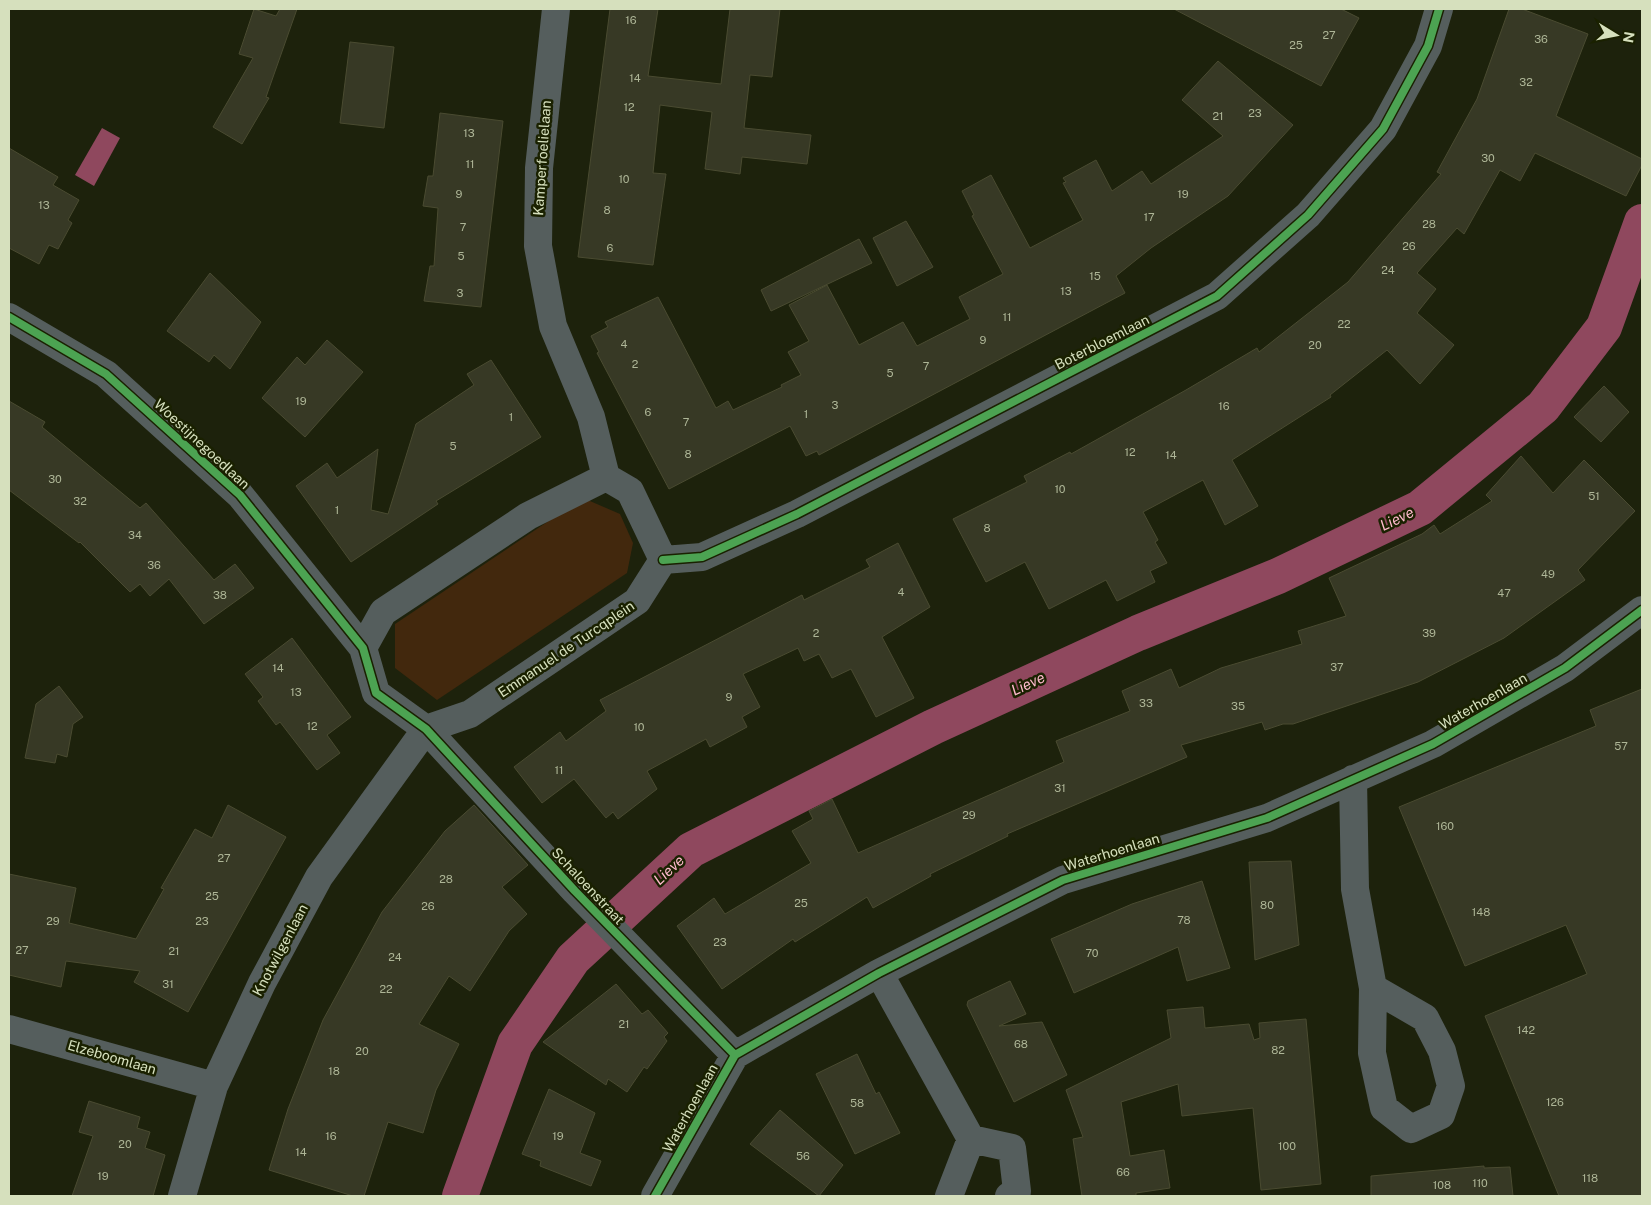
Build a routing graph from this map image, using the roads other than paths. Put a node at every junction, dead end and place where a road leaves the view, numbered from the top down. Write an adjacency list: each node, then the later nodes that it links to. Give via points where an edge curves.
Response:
1 (556, 9): 4 (street, Kamperfoelielaan, via 539,168 538,246 553,326 591,417)
2 (1439, 9): 5 (street, Boterbloemlaan, via 1428,46 1383,129 1308,215 1217,296 797,514 702,557)
3 (9, 317): 7 (street, Woestijnegoedlaan, via 106,374 240,494)
4 (606, 478): 5 (street, via 630,491); 7 (street, via 528,516 383,612)
5 (663, 560): 8 (street, Emmanuel de Turcqplein, via 637,601 470,714)
6 (1642, 610): 9 (street, Waterhoenlaan, via 1556,673 1433,744)
7 (364, 648): 8 (street, via 376,693)
8 (426, 729): 13 (street, Schaloenstraat, via 575,891); 14 (street, Knotwilgenlaan, via 319,878 262,982)
9 (1353, 779): 10 (street, Waterhoenlaan, via 1267,818 1063,880); 11 (street, via 1355,889)
10 (879, 973): 13 (street, Waterhoenlaan); 15 (street)
11 (1373, 988): 11 (street, via 1372,1053 1384,1108 1411,1129 1441,1115 1451,1086 1442,1052 1425,1018)
12 (9, 1029): 14 (street, Elzeboomlaan)
13 (734, 1055): 17 (street, Waterhoenlaan)
14 (214, 1086): 16 (street, Knotwilgenlaan)
15 (971, 1139): 18 (street); 19 (street, via 1012,1148 1017,1191)
16 (182, 1196)
17 (656, 1196)
18 (949, 1196)
19 (1009, 1196)

